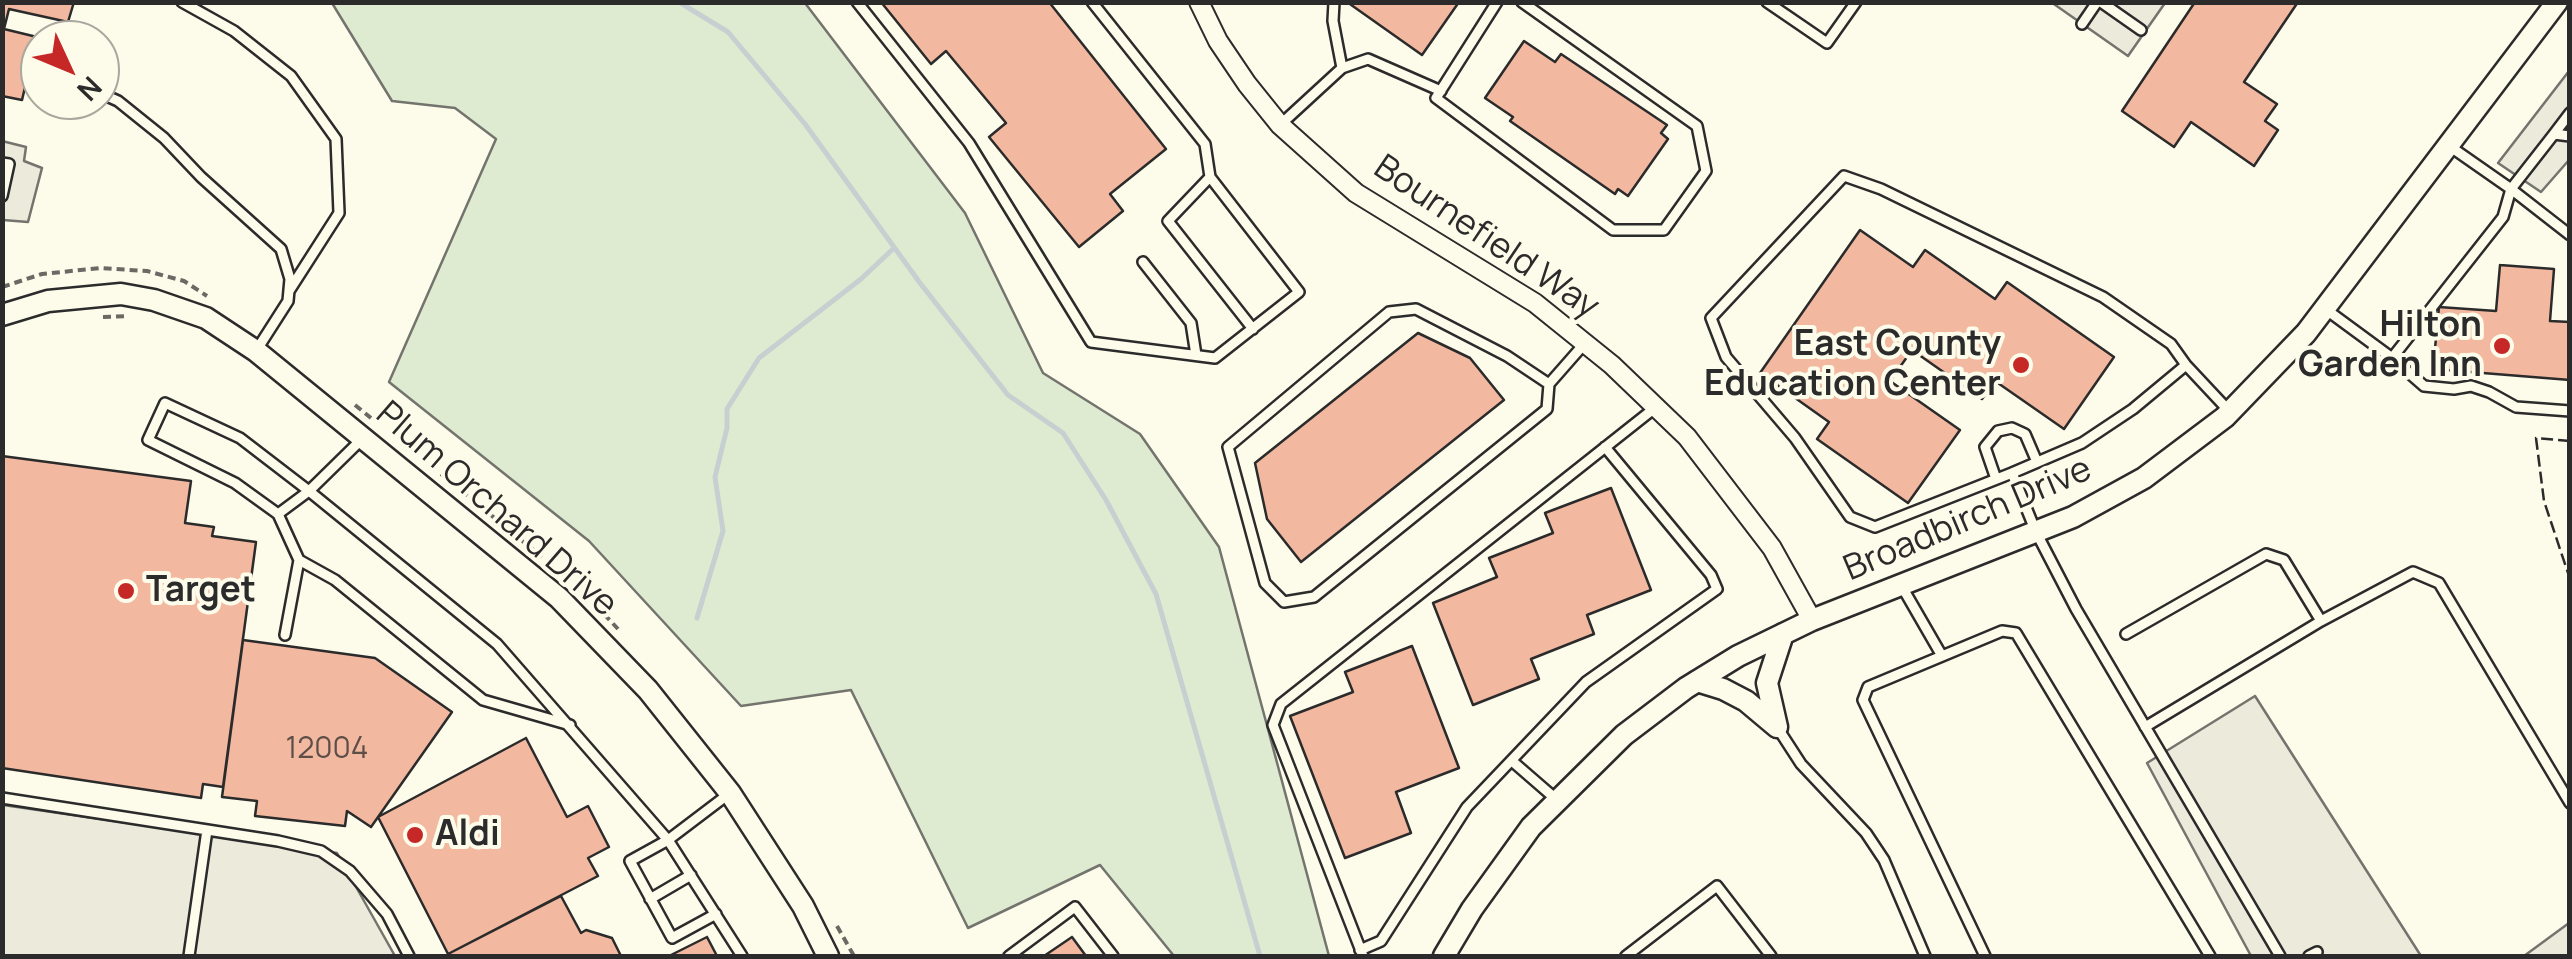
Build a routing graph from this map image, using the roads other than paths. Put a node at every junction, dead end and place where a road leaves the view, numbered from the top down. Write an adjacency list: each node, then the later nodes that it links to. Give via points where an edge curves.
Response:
1 (182, 2): 28 (lane, via 290,76 336,139 339,213)
2 (857, 2): 34 (lane, via 969,143 1090,342)
3 (1092, 2): 23 (lane, via 1205,144)
4 (1199, 2): 18 (street, Bournefield Way, via 1237,70)
5 (1334, 2): 14 (lane)
6 (1498, 2): 15 (lane)
7 (1522, 2): 15 (lane, via 1697,126 1706,171 1664,230 1613,230 1436,98)
8 (1767, 2): 9 (lane, via 1827,43)
9 (1856, 2)
10 (2099, 2): 12 (lane); 13 (lane)
11 (2556, 2): 21 (street, Broadbirch Drive)
12 (2082, 24)
13 (2141, 30)
14 (1342, 68): 15 (lane, via 1368,59); 18 (lane)
15 (1441, 92)
16 (120, 103): 28 (lane, via 280,249)
17 (2570, 114): 19 (lane)
18 (1280, 124): 32 (street, Bournefield Way, via 1356,192 1535,303)
19 (2554, 134): 20 (lane); 24 (lane)
20 (2570, 136)
21 (2448, 145): 24 (lane); 29 (street, Broadbirch Drive)
22 (2, 162): 25 (lane, via 10,164)
23 (1210, 178): 31 (lane, via 1168,221); 31 (lane, via 1300,292)
24 (2511, 189): 26 (lane); 35 (lane, via 2503,217)
25 (2, 196)
26 (2570, 235)
27 (1142, 262): 34 (lane, via 1191,323)
28 (289, 292): 33 (lane)
29 (2324, 308): 35 (lane); 39 (street, Broadbirch Drive)
30 (2, 315): 33 (street, Plum Orchard Drive, via 48,301 121,294 206,318)
31 (1252, 329): 34 (lane, via 1215,358)
32 (1584, 343): 37 (lane); 38 (street, Bournefield Way)
33 (256, 351): 41 (street, Plum Orchard Drive)
34 (1196, 355)
35 (2392, 358): 40 (lane, via 2424,386 2471,386 2516,408)
36 (2186, 365): 39 (lane); 43 (lane, via 2082,443); 45 (lane, via 2171,344 2102,297 1844,176 1710,318 1726,357 1796,438 1850,517 1875,527)
37 (1548, 384): 37 (lane, via 1547,409 1314,597 1284,602 1265,584 1228,447 1390,312 1416,309)
38 (1656, 407): 42 (lane); 51 (street, Bournefield Way, via 1737,498)
39 (2230, 412): 48 (street, Broadbirch Drive, via 2144,478)
40 (2570, 412)
41 (363, 438): 46 (lane); 62 (street, Plum Orchard Drive, via 559,598 648,690)
42 (1605, 447): 61 (lane, via 1717,589 1586,682); 71 (lane, via 1280,704 1273,725)
43 (2038, 462): 44 (lane); 45 (lane, via 2025,434 1998,431 1985,448)
44 (2012, 473): 45 (lane); 48 (lane)
45 (1996, 480)
46 (309, 491): 47 (lane); 47 (lane, via 240,438 165,403 148,440 236,483); 58 (lane, via 497,644)
47 (278, 514): 49 (lane)
48 (2036, 532): 50 (street, Broadbirch Drive); 59 (lane)
49 (299, 560): 55 (lane); 58 (lane, via 335,580 484,700)
50 (1901, 585): 51 (street, Broadbirch Drive); 56 (lane)
51 (1812, 620): 53 (street, Broadbirch Drive)
52 (2321, 621): 54 (lane, via 2284,560 2266,554); 59 (lane); 65 (lane, via 2414,572 2438,583)
53 (1783, 634): 57 (street, Broadbirch Drive); 60 (street, via 1767,683)
54 (2126, 634)
55 (286, 636)
56 (1942, 656): 82 (lane, via 1868,688 1863,700); 83 (lane, via 2002,631 2016,633)
57 (1697, 681): 60 (street, via 1746,701); 64 (street, Broadbirch Drive, via 1624,734)
58 (571, 726): 67 (lane)
59 (2145, 726): 84 (lane)
60 (1777, 727): 81 (lane, via 1884,860)
61 (1512, 760): 64 (lane); 71 (lane, via 1467,807 1381,941)
62 (730, 793): 67 (lane); 75 (street, Plum Orchard Drive)
63 (2, 798): 66 (lane)
64 (1557, 800): 78 (street, Broadbirch Drive, via 1506,860)
65 (2570, 803)
66 (208, 830): 72 (lane); 73 (lane, via 321,850 350,871 387,914)
67 (668, 840): 68 (lane); 69 (lane, via 630,861)
68 (691, 875): 69 (lane); 70 (lane)
69 (650, 899): 70 (lane, via 672,938)
70 (716, 914): 74 (lane)
71 (1361, 953)
72 (190, 956)
73 (409, 956)
74 (742, 956)
75 (828, 956)
76 (1010, 956): 77 (lane, via 1074,908)
77 (1113, 956)
78 (1444, 956)
79 (1626, 956): 80 (lane, via 1717,886)
80 (1771, 956)
81 (1925, 956)
82 (1985, 956)
83 (2210, 956)
84 (2280, 956)

